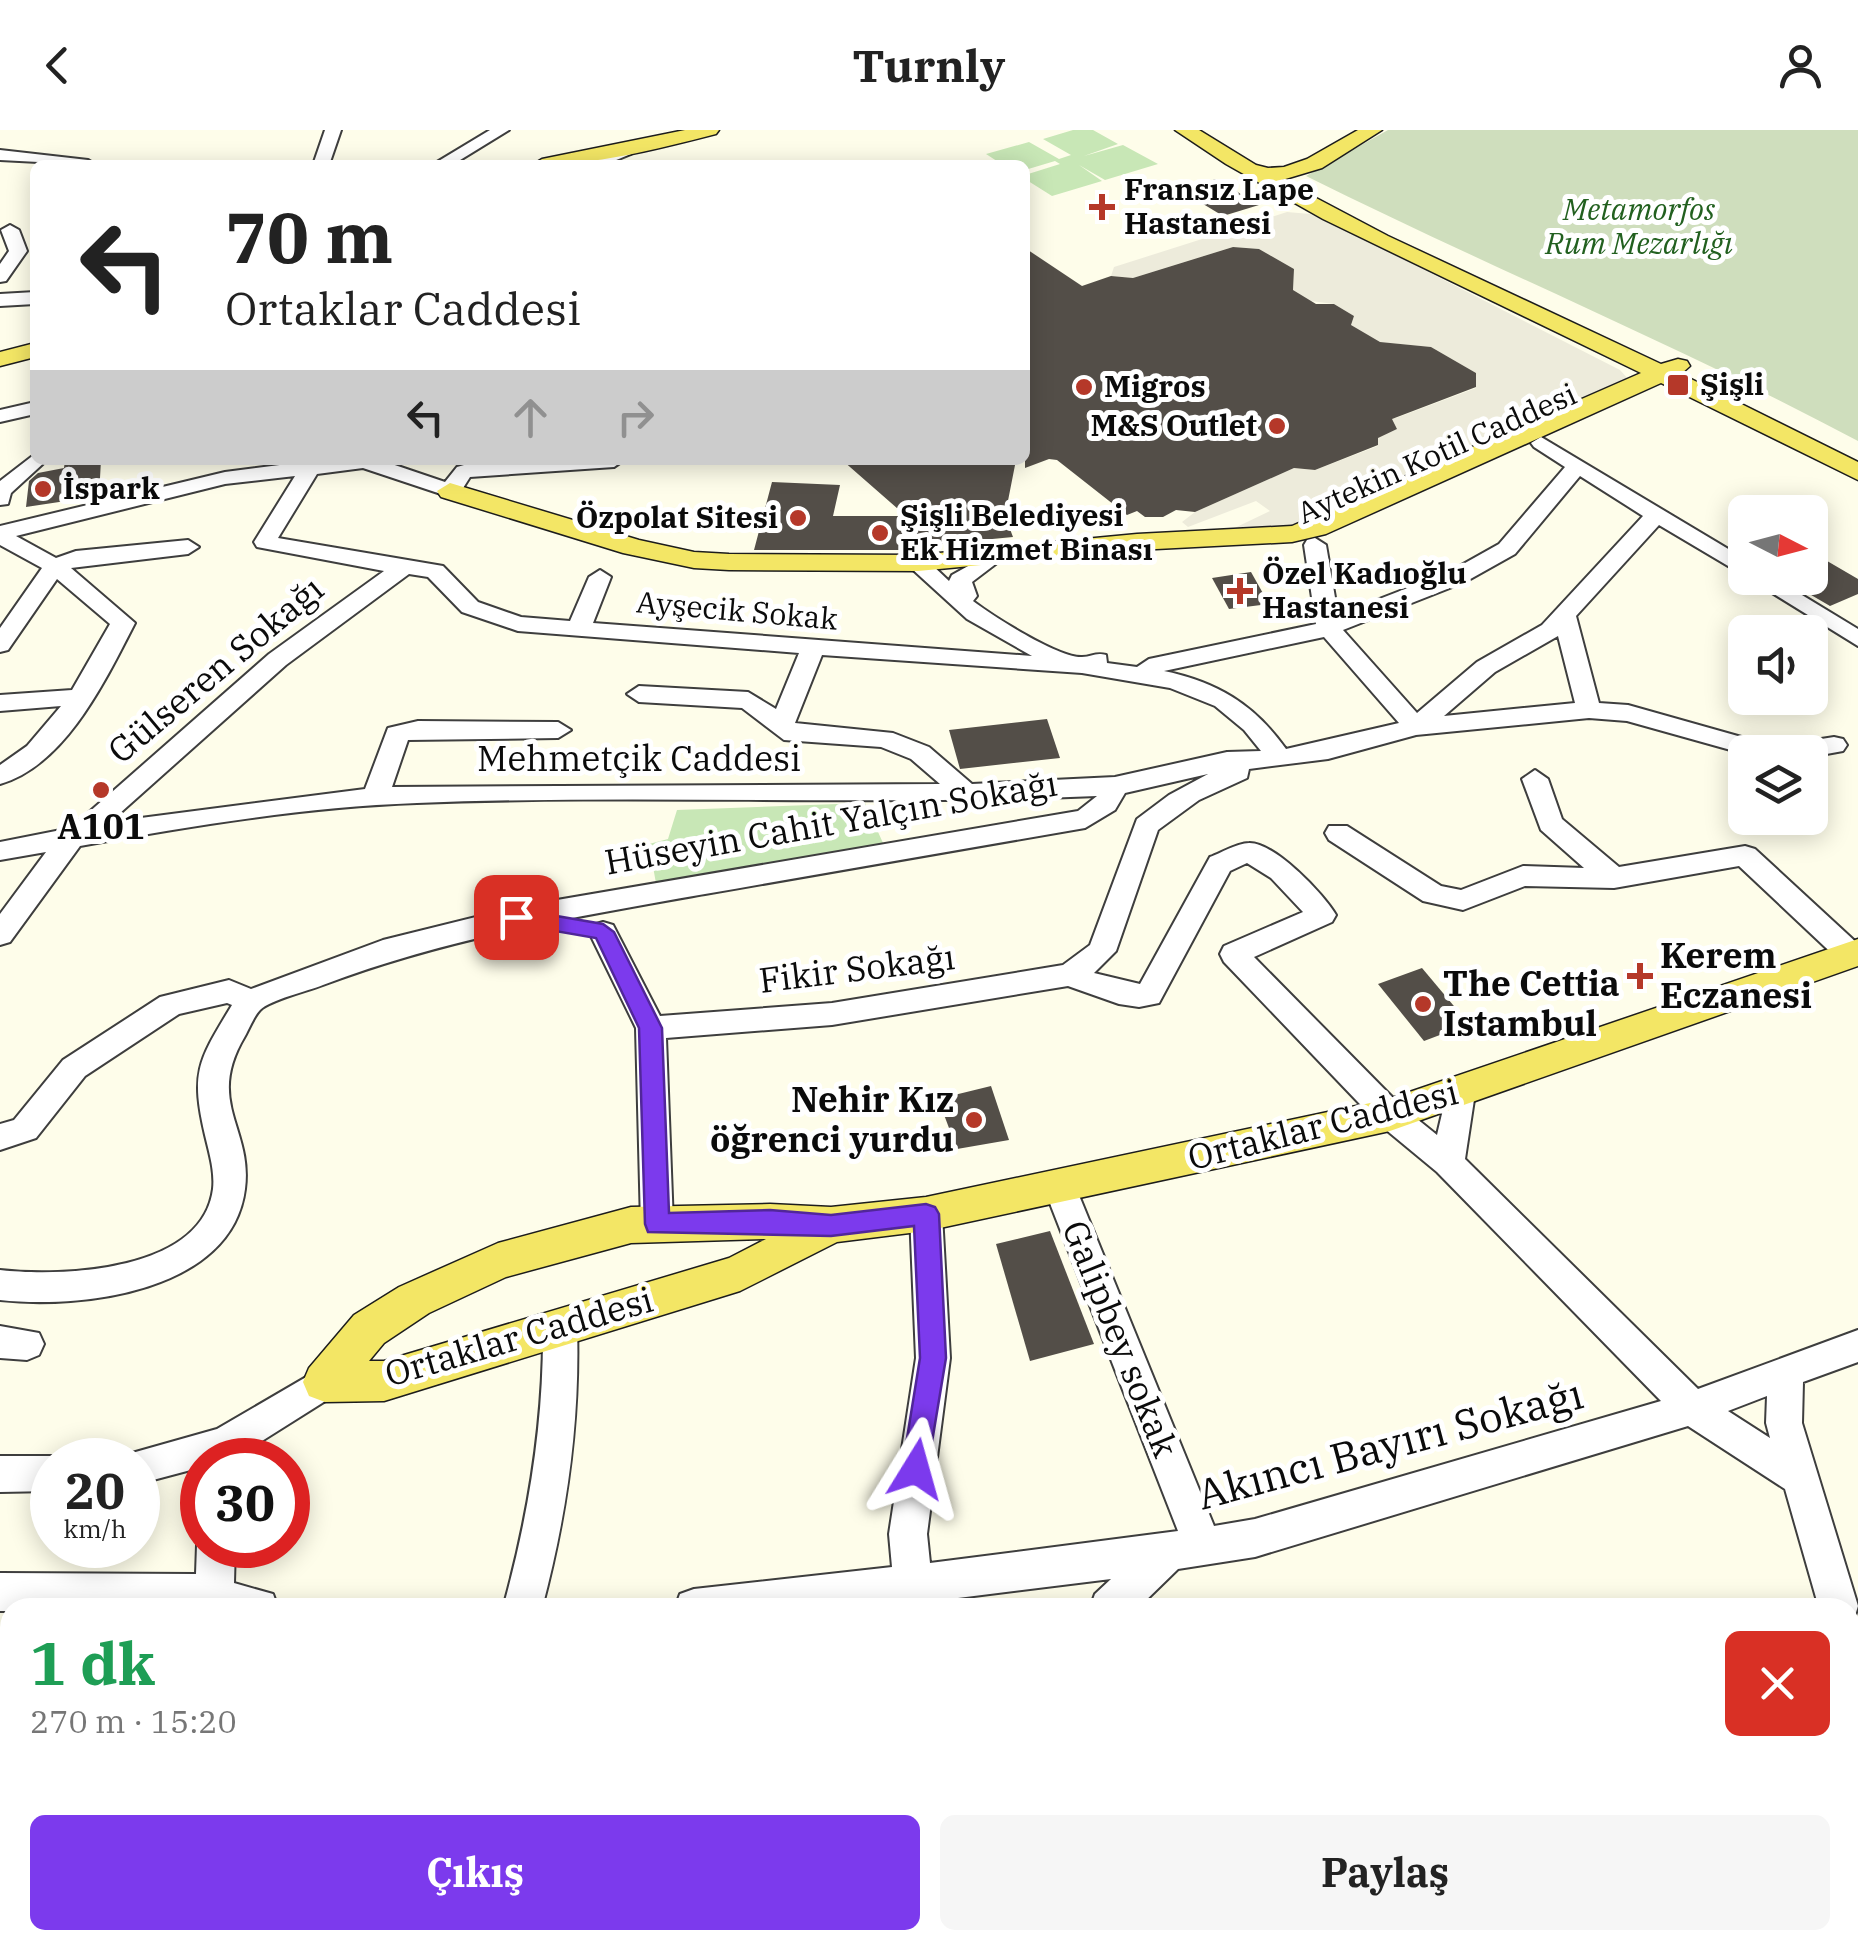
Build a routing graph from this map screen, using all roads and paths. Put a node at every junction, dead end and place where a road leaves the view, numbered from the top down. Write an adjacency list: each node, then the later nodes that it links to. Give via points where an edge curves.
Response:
1 (337, 130): 10 (street)
2 (501, 130): 11 (street)
3 (709, 130): 7 (main road)
4 (1184, 130): 14 (main road)
5 (1206, 130): 15 (main road)
6 (1360, 132): 15 (main road)
7 (625, 151): 12 (main road); 13 (street)
8 (0, 155): 9 (street)
9 (44, 160)
10 (326, 160)
11 (449, 160)
12 (572, 160)
13 (602, 160)
14 (1241, 166): 15 (main road); 23 (main road, via 1345,223)
15 (1280, 176): 23 (main road)
16 (30, 228): 17 (street)
17 (5, 230): 18 (street, via 18,251)
18 (2, 270)
19 (30, 295): 20 (street)
20 (0, 300)
21 (30, 351): 22 (main road)
22 (0, 358)
23 (1680, 374): 26 (main road, Aytekin Kotil Caddesi); 27 (main road); 34 (main road); 39 (main road, Aytekin Kotil Caddesi, via 1316,528)
24 (30, 409): 25 (street)
25 (0, 416)
26 (1541, 443): 32 (street); 40 (main road, Aytekin Kotil Caddesi)
27 (1858, 453)
28 (31, 465): 36 (street)
29 (334, 465): 33 (street)
30 (376, 465): 35 (street)
31 (554, 465): 35 (street, via 464,471)
32 (1578, 466): 37 (street); 53 (street, via 1508,549)
33 (311, 468): 38 (street, via 225,478); 47 (street, Ayşecik Sokak, via 265,542)
34 (1858, 472)
35 (450, 492): 48 (main road, Aytekin Kotil Caddesi, via 694,560)
36 (0, 499)
37 (1651, 522): 43 (street, via 1679,527); 52 (street)
38 (0, 534): 46 (street)
39 (1238, 539): 42 (main road, Aytekin Kotil Caddesi); 44 (main road, via 1244,554)
40 (1316, 545): 44 (main road, Aytekin Kotil Caddesi); 53 (street)
41 (188, 547): 46 (street)
42 (1192, 547): 44 (main road, Aytekin Kotil Caddesi, via 1237,562); 45 (main road, Aytekin Kotil Caddesi); 48 (main road, Aytekin Kotil Caddesi)
43 (1728, 557)
44 (1266, 560)
45 (986, 564): 48 (main road, Aytekin Kotil Caddesi); 51 (street, via 960,580)
46 (55, 566): 56 (street); 62 (street, via 123,623)
47 (406, 566): 54 (street, Ayşecik Sokak, via 434,571 470,608 518,624); 78 (street, Gülseren Sokağı, via 342,606)
48 (922, 566): 51 (street)
49 (600, 577): 54 (street)
50 (1787, 595): 55 (street)
51 (960, 598): 58 (street); 59 (street)
52 (1564, 615): 64 (street); 67 (street)
53 (1328, 627): 60 (street); 67 (street)
54 (578, 630): 57 (street, Ayşecik Sokak)
55 (1858, 639)
56 (0, 645)
57 (812, 650): 58 (street, Ayşecik Sokak); 66 (street)
58 (1027, 656): 59 (street, Ayşecik Sokak)
59 (1089, 663): 60 (street)
60 (1148, 671): 71 (street, via 1231,701)
61 (640, 694): 66 (street, via 748,700)
62 (80, 697): 63 (street); 72 (street, via 19,770)
63 (0, 703)
64 (1589, 710): 65 (street, Mehmetçik Caddesi); 70 (street, Mehmetçik Caddesi, via 1628,712 1752,748 1789,752)
65 (1549, 714): 67 (street, Mehmetçik Caddesi); 69 (street, via 1549,732)
66 (781, 727): 75 (street, via 793,734 884,739 920,753)
67 (1416, 727): 71 (street, Mehmetçik Caddesi)
68 (558, 730): 76 (street, via 397,734)
69 (1494, 734)
70 (1834, 745)
71 (1279, 758): 74 (street, Mehmetçik Caddesi, via 1226,761); 86 (street, via 1214,780 1146,826 1102,951)
72 (0, 776)
73 (1535, 778): 80 (street, via 1550,824)
74 (1115, 786): 75 (street, Mehmetçik Caddesi); 81 (street, Hüseyin Cahit Yalçın Sokağı, via 1106,804 1085,819)
75 (966, 793): 76 (street, Mehmetçik Caddesi)
76 (376, 796): 78 (street, Mehmetçik Caddesi)
77 (1338, 833): 80 (street, via 1433,894 1463,900 1523,876)
78 (75, 836): 79 (street, Mehmetçik Caddesi); 84 (street, Gülseren Sokağı)
79 (0, 851)
80 (1614, 878): 85 (street, via 1745,856)
81 (633, 894): 82 (street, Hüseyin Cahit Yalçın Sokağı); 83 (street)
82 (516, 917): 83 (street); 87 (street, Hüseyin Cahit Yalçın Sokağı, via 393,947)
83 (603, 932): 88 (street)
84 (0, 935)
85 (1854, 953): 89 (main road, Ortaklar Caddesi)
86 (1072, 975): 88 (street, Fikir Sokağı, via 832,1014); 90 (street, via 1095,987 1149,994 1220,864 1248,852 1281,871 1322,915 1234,954)
87 (250, 1001): 91 (street, via 229,991 170,1005 74,1068 25,1129); 99 (street, via 212,1072 229,1188 220,1219 196,1247 162,1268 101,1283)
88 (651, 1028): 96 (street)
89 (1460, 1093): 90 (main road, Ortaklar Caddesi); 92 (street)
90 (1390, 1115): 92 (street); 93 (main road, Ortaklar Caddesi)
91 (0, 1138)
92 (1448, 1163): 104 (street)
93 (1060, 1188): 94 (main road, Ortaklar Caddesi); 109 (street, Galipbey sokak)
94 (926, 1214): 97 (main road, Ortaklar Caddesi); 112 (street, via 933,1358 908,1534)
95 (737, 1222): 96 (main road, Ortaklar Caddesi); 97 (main road, Ortaklar Caddesi); 98 (main road, via 746,1248)
96 (657, 1224): 103 (main road, Ortaklar Caddesi, via 631,1225 498,1262 414,1300 369,1329)
97 (831, 1225): 98 (main road, Ortaklar Caddesi)
98 (740, 1273): 100 (main road, Ortaklar Caddesi)
99 (0, 1285)
100 (560, 1326): 103 (main road, Ortaklar Caddesi, via 384,1381); 115 (street, via 563,1399 548,1517)
101 (1853, 1351): 102 (street, Akıncı Bayırı Sokağı)
102 (1786, 1375): 104 (street, Akıncı Bayırı Sokağı); 108 (street, via 1784,1422)
103 (325, 1382): 105 (street)
104 (1692, 1408): 108 (street); 109 (street, Akıncı Bayırı Sokağı, via 1255,1538)
105 (244, 1438)
106 (0, 1474): 107 (street)
107 (30, 1474)
108 (1804, 1480): 118 (street)
109 (1186, 1549): 112 (street, Akıncı Bayırı Sokağı); 117 (street)
110 (222, 1568): 114 (street)
111 (0, 1592): 113 (street)
112 (915, 1595): 116 (street, Akıncı Bayırı Sokağı)
113 (139, 1598)
114 (230, 1598)
115 (525, 1598)
116 (864, 1598)
117 (1122, 1598)
118 (1836, 1598)

